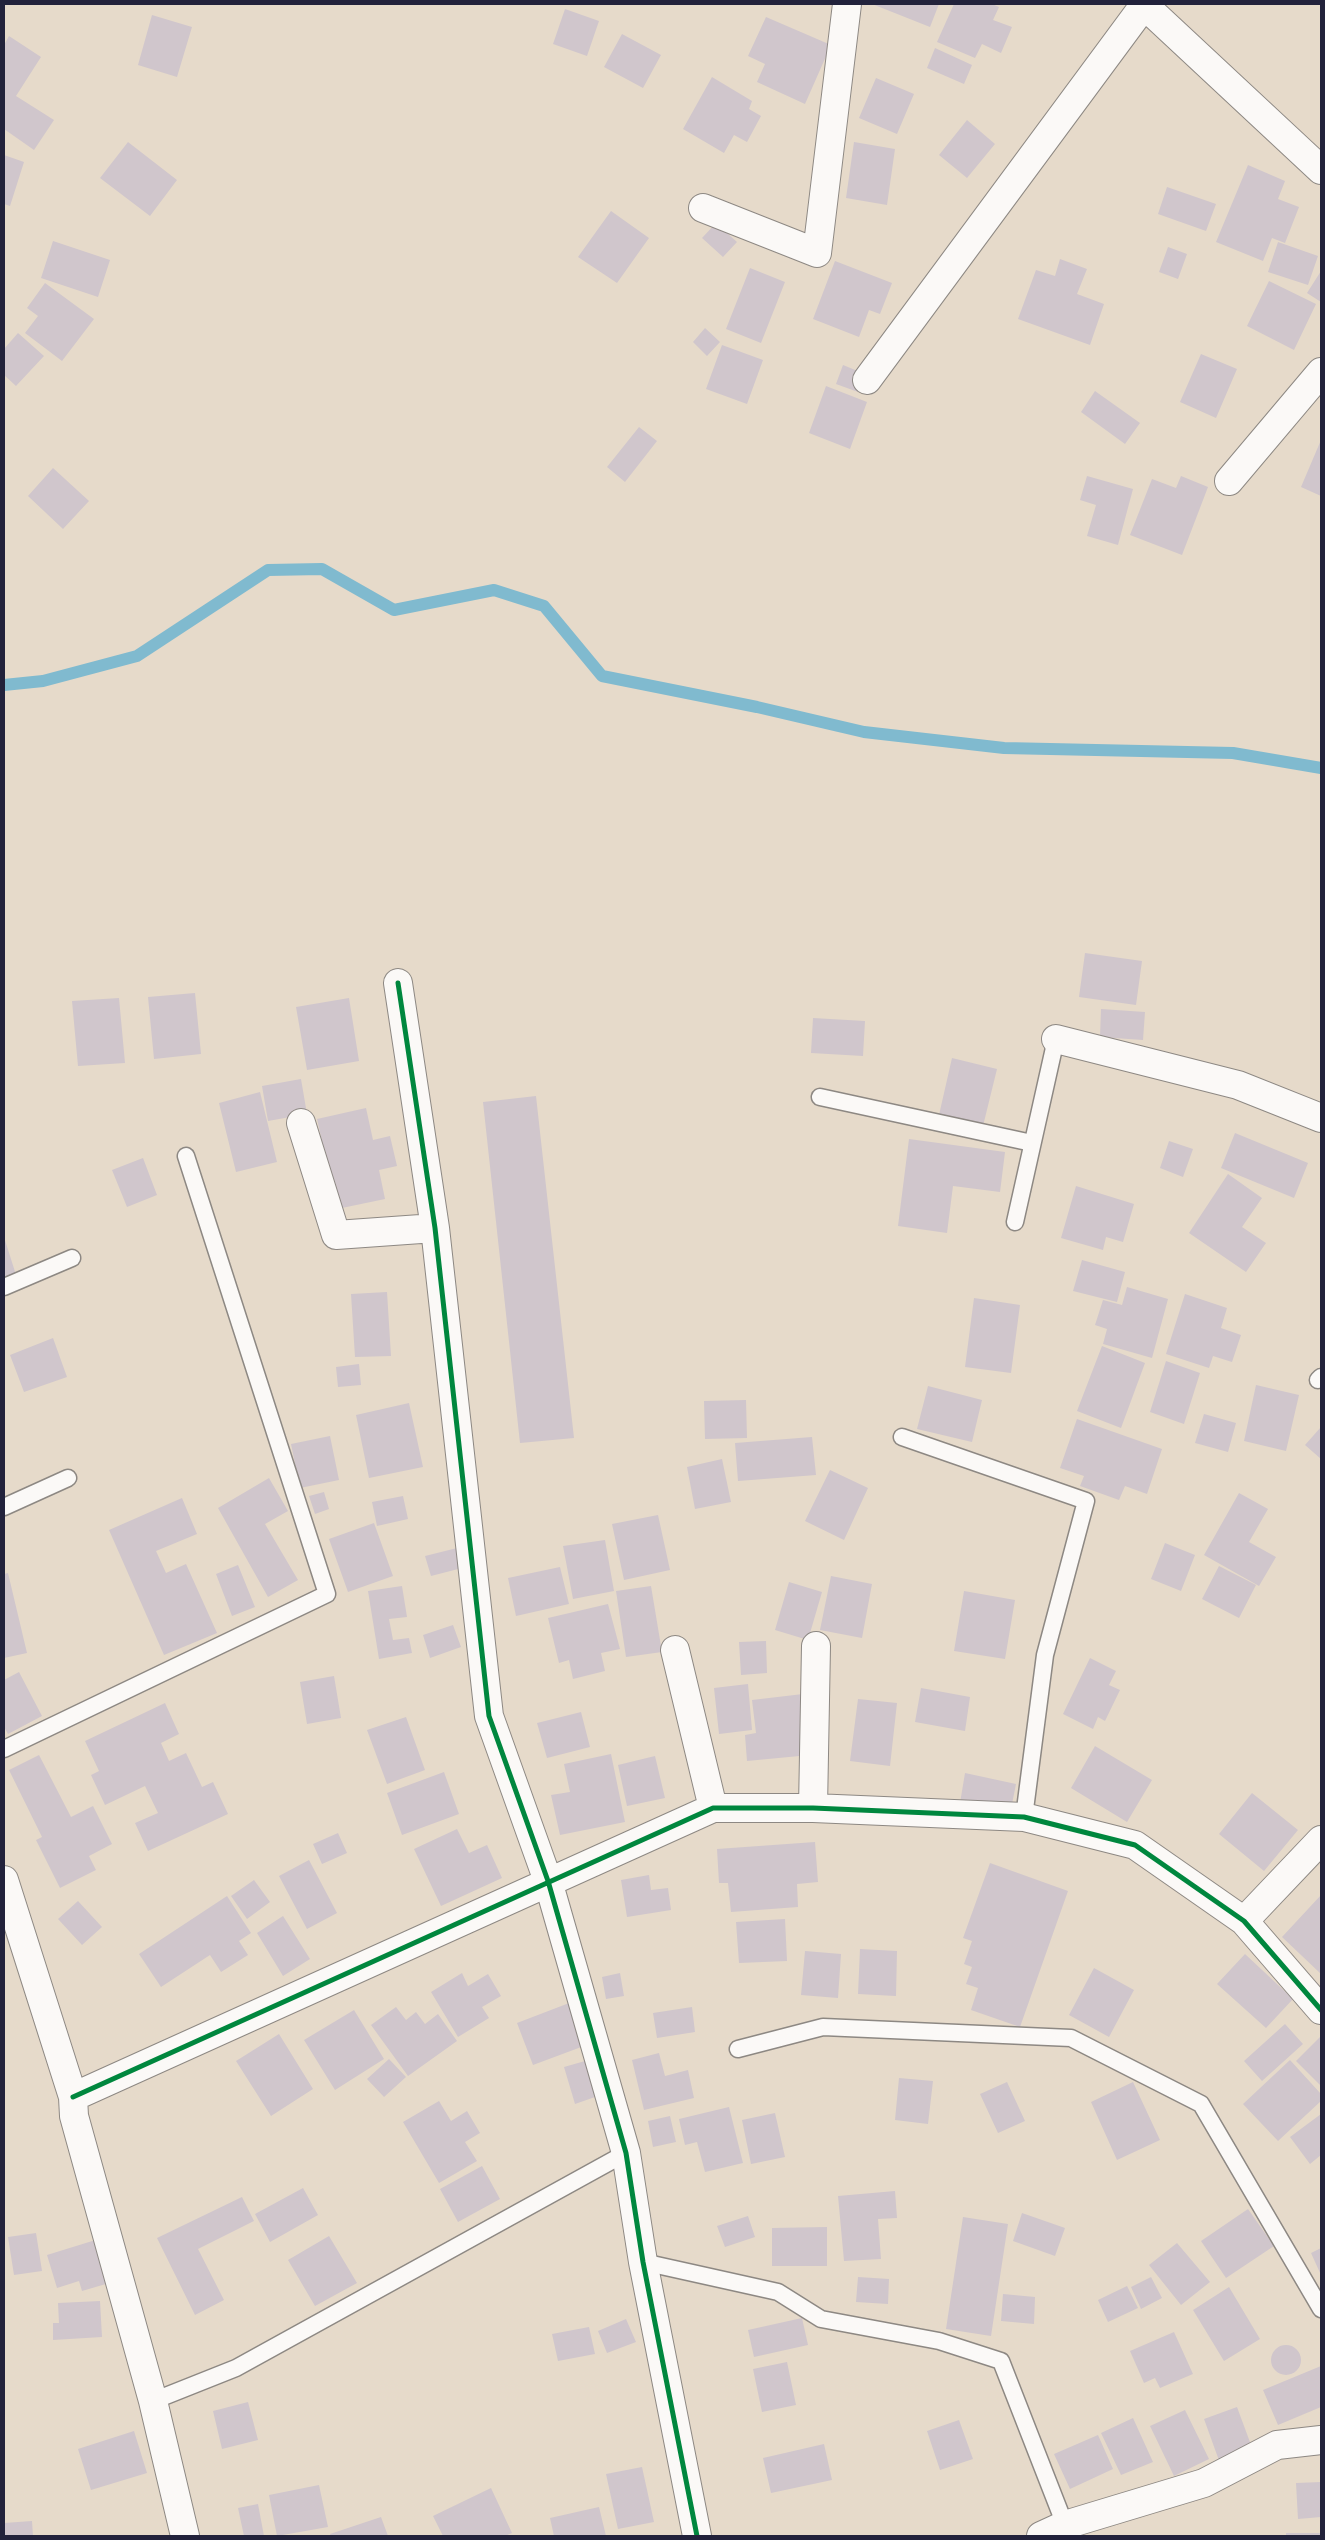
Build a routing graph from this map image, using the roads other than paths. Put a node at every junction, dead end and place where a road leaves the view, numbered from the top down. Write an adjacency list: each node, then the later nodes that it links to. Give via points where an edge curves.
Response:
1 (847, 4): 4 (street, via 817,252)
2 (1144, 4): 3 (street); 6 (street)
3 (1321, 170)
4 (703, 208)
5 (1321, 372): 7 (street)
6 (867, 380)
7 (1229, 481)
8 (398, 983): 16 (street)
9 (1056, 1039): 11 (street, via 1238,1085); 13 (lane)
10 (820, 1097): 13 (lane)
11 (1321, 1118)
12 (301, 1122): 16 (street, via 336,1235)
13 (1032, 1143): 15 (lane)
14 (186, 1156): 24 (lane, via 327,1594)
15 (1015, 1222)
16 (435, 1228): 30 (street, via 489,1716)
17 (72, 1258): 18 (lane)
18 (4, 1288)
19 (902, 1437): 27 (lane, via 1086,1501 1045,1655)
20 (68, 1478): 21 (lane)
21 (4, 1507)
22 (816, 1646): 26 (street)
23 (675, 1650): 25 (street)
24 (4, 1749)
25 (712, 1808): 26 (street); 30 (street)
26 (812, 1808): 27 (street)
27 (1024, 1817): 31 (street, via 1135,1845)
28 (1321, 1840): 31 (street)
29 (4, 1880): 34 (street)
30 (548, 1881): 34 (street); 35 (street)
31 (1244, 1921): 32 (street)
32 (1321, 2010)
33 (738, 2049): 37 (lane, via 823,2027 1071,2038 1201,2104)
34 (73, 2097): 38 (street, via 74,2116)
35 (626, 2153): 36 (street); 38 (lane, via 236,2368)
36 (642, 2262): 40 (lane, via 778,2292 821,2319 939,2341 1001,2361); 42 (street)
37 (1321, 2309)
38 (153, 2401): 41 (street)
39 (1321, 2440): 40 (street, via 1277,2445 1204,2483)
40 (1066, 2525): 43 (street)
41 (185, 2536)
42 (697, 2536)
43 (1040, 2536)

